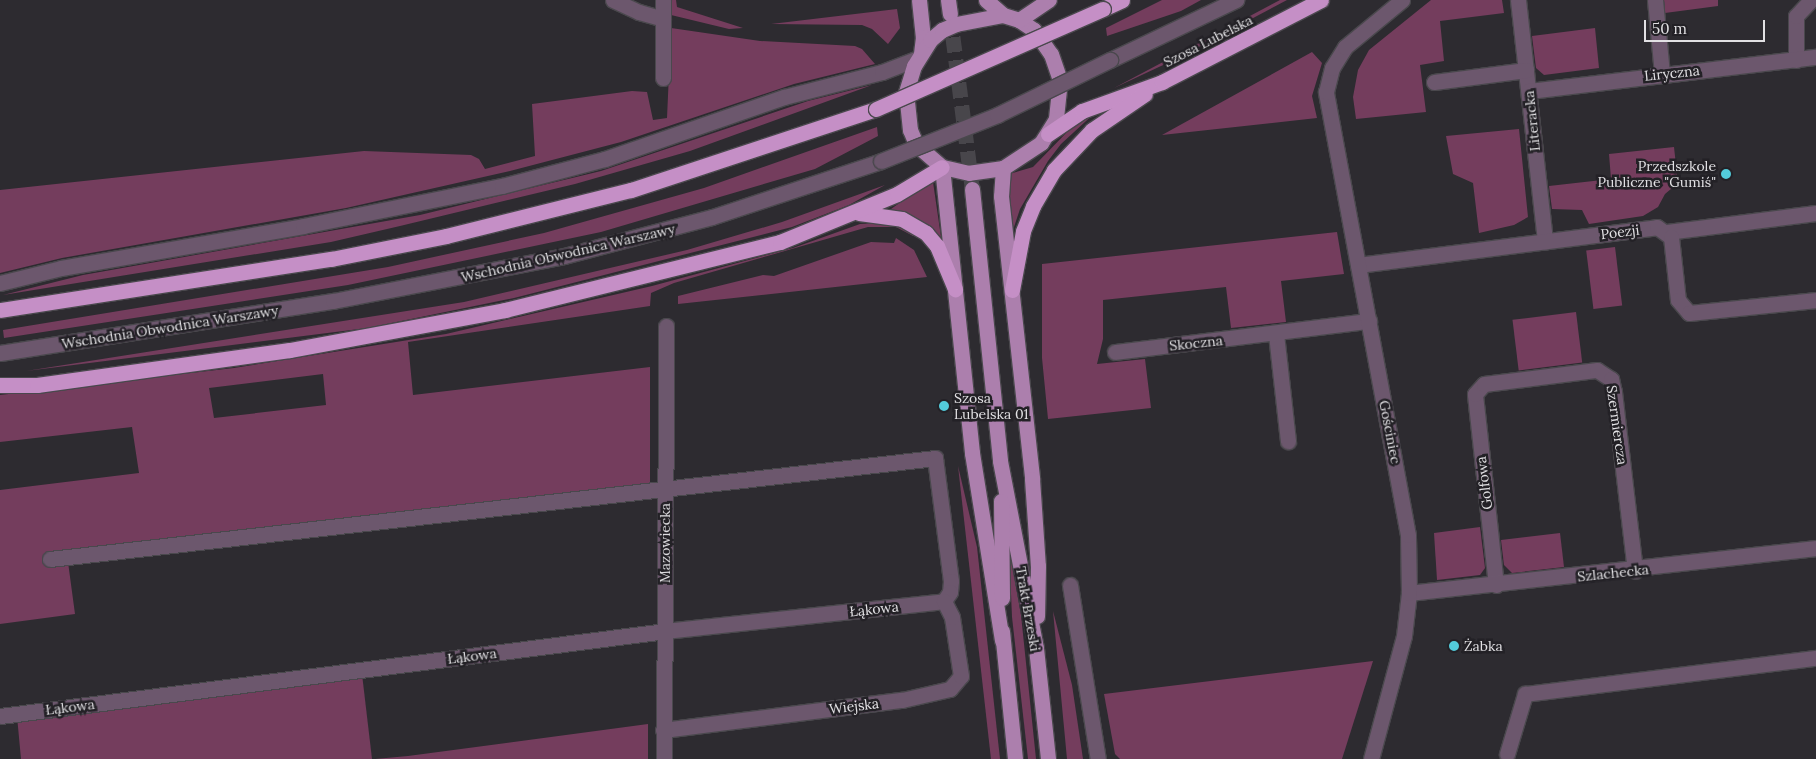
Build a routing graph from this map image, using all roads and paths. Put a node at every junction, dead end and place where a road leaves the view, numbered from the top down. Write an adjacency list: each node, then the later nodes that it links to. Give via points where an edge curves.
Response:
1 (613, 0): 14 (street)
2 (663, 0): 14 (street)
3 (919, 0): 16 (main road, via 923,37)
4 (986, 0): 13 (main road)
5 (1049, 0): 15 (main road)
6 (1122, 0): 39 (highway, bridge, via 876,108 631,190 446,236 323,260)
7 (1236, 0): 18 (street, Szosa Lubelska)
8 (1321, 0): 23 (highway, Szosa Lubelska)
9 (1402, 0): 34 (street, Gościniec, via 1345,48 1328,80 1328,105)
10 (1518, 0): 20 (street, Literacka)
11 (1655, 0): 21 (street)
12 (1811, 0): 19 (street, via 1796,16)
13 (1003, 16): 15 (main road); 16 (main road, via 949,27 930,40)
14 (663, 18): 22 (street)
15 (1019, 20): 26 (main road, via 1034,30 1046,45 1060,80 1059,106)
16 (919, 55): 27 (main road, via 906,92 906,112 916,144); 35 (street, via 882,72 784,97 605,160 502,186 303,226 61,268)
17 (1816, 57): 19 (street, Liryczna)
18 (1110, 60): 44 (street, Wschodnia Obwodnica Warszawy, bridge, via 997,115 881,161 712,217 564,256 333,301)
19 (1796, 60): 21 (street, Liryczna)
20 (1526, 70): 24 (street); 25 (street, Literacka)
21 (1662, 74): 25 (street, Liryczna)
22 (663, 78)
23 (1162, 82): 26 (highway, via 1082,111); 37 (highway, via 1092,130 1054,170 1032,206)
24 (1434, 82)
25 (1529, 90): 33 (street, Literacka)
26 (1048, 134): 28 (main road, via 1030,153)
27 (942, 167): 28 (main road, via 969,173); 31 (highway, via 908,188); 36 (main road)
28 (1003, 168): 37 (main road, via 1001,196)
29 (972, 189): 48 (main road, Trakt Brzeski)
30 (1816, 212): 32 (street, Poezji)
31 (855, 213): 36 (highway, via 892,216 926,233 937,246); 45 (highway, via 780,242 451,322 290,350 16,387)
32 (1668, 232): 33 (street, Poezji, via 1657,227); 38 (street, via 1678,300 1689,313)
33 (1545, 241): 34 (street, Poezji)
34 (1358, 265): 40 (street, Gościniec)
35 (0, 283)
36 (955, 289): 58 (main road, via 972,453)
37 (1012, 290): 59 (main road, via 1037,557)
38 (1816, 300)
39 (0, 310)
40 (1369, 321): 42 (street, Skoczna); 55 (street, Gościniec, via 1405,513)
41 (666, 326): 49 (street, Mazowiecka)
42 (1276, 334): 43 (street, Skoczna); 47 (street)
43 (1115, 352)
44 (0, 353)
45 (0, 384)
46 (1484, 384): 52 (street, Szermiercza, via 1597,370 1611,379); 54 (street, Golfowa, via 1475,394 1475,403)
47 (1288, 441)
48 (1000, 461): 58 (main road, Trakt Brzeski); 59 (main road, Trakt Brzeski)
49 (664, 488): 51 (street); 56 (street, via 935,458 950,580 950,592); 57 (street, Mazowiecka)
50 (1816, 548): 52 (street, Szlachecka)
51 (50, 559)
52 (1635, 571): 54 (street, Szlachecka)
53 (1070, 585): 67 (street)
54 (1496, 585): 55 (street, Szlachecka)
55 (1409, 593): 68 (street, Gościniec, via 1401,654)
56 (944, 601): 57 (street, Łąkowa); 62 (street, Wiejska, via 952,616 961,676 950,690 902,700)
57 (665, 632): 61 (street, Łąkowa); 62 (street, Mazowiecka)
58 (1002, 641): 65 (main road, Trakt Brzeski)
59 (1036, 648): 66 (main road, Trakt Brzeski)
60 (1816, 658): 63 (street, via 1525,694)
61 (0, 716)
62 (663, 730): 64 (street, Mazowiecka)
63 (1506, 754)
64 (664, 759)
65 (1015, 759)
66 (1048, 759)
67 (1098, 759)
68 (1371, 759)

